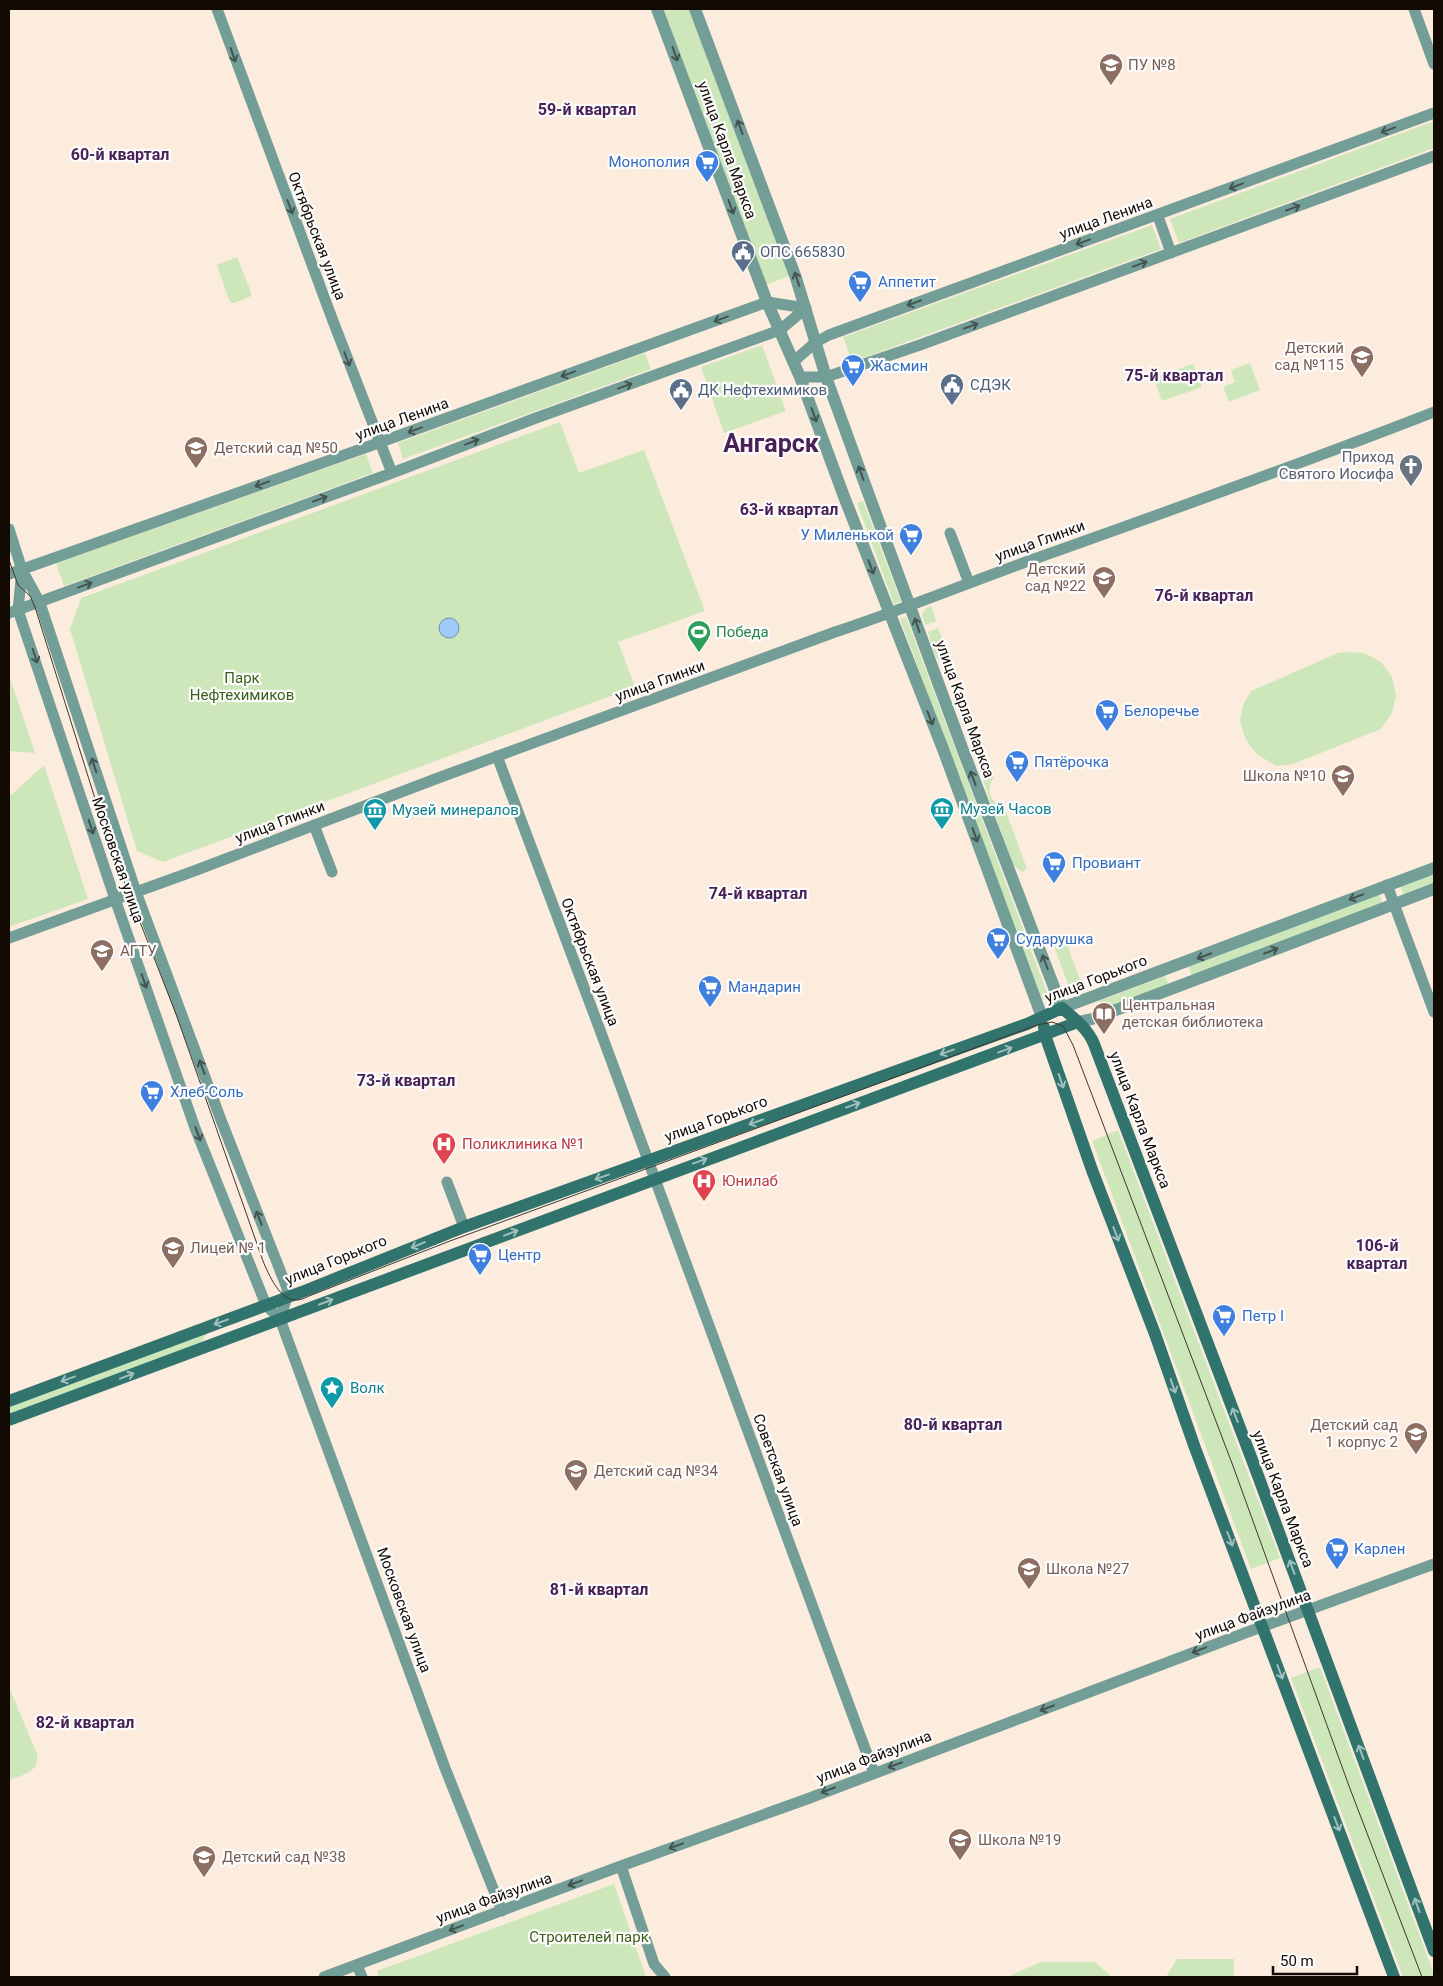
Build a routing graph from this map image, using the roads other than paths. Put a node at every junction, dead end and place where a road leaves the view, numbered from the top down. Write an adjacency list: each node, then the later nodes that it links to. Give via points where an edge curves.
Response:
1 (217, 9): 18 (street, Октябрьская улица, one-way to 18)
2 (657, 9): 10 (street, улица Карла Маркса, one-way to 10)
3 (695, 9): 11 (street, улица Карла Маркса, one-way to 3)
4 (1414, 9): 5 (street)
5 (1434, 64)
6 (1434, 113): 8 (street, улица Ленина, one-way to 8)
7 (1434, 156): 9 (street, one-way to 7)
8 (1158, 216): 9 (street); 13 (street, улица Ленина, one-way to 13, via 854,325)
9 (1170, 253): 16 (street, one-way to 9)
10 (766, 302): 11 (street, улица Ленина); 12 (street, улица Карла Маркса); 18 (street, улица Ленина, one-way to 18)
11 (806, 308): 12 (street); 13 (street, улица Карла Маркса)
12 (780, 330): 14 (street, улица Карла Маркса); 19 (street, one-way to 12)
13 (816, 342): 14 (street, улица Ленина); 16 (street, улица Карла Маркса)
14 (794, 362): 15 (street, улица Карла Маркса)
15 (800, 377): 16 (street); 28 (street, улица Карла Маркса, one-way to 28)
16 (826, 377): 26 (street, улица Карла Маркса, one-way to 16)
17 (1434, 412): 24 (street, улица Глинки, via 1258,480)
18 (380, 442): 19 (street, Октябрьская улица); 22 (street, улица Ленина, one-way to 22)
19 (392, 473): 25 (street, one-way to 19)
20 (9, 529): 22 (street, Московская улица)
21 (950, 533): 24 (street)
22 (22, 570): 23 (street, улица Ленина); 25 (street, Московская улица); 27 (street, Московская улица)
23 (9, 574)
24 (970, 583): 26 (street, улица Глинки)
25 (40, 603): 27 (street); 35 (street, Московская улица, one-way to 25)
26 (910, 606): 28 (street, улица Глинки); 41 (street, улица Карла Маркса, one-way to 26)
27 (14, 612): 36 (street, Московская улица, one-way to 36)
28 (890, 614): 29 (street, улица Глинки); 43 (street, улица Карла Маркса, one-way to 43)
29 (497, 756): 30 (street, улица Глинки); 46 (street, Октябрьская улица)
30 (314, 825): 32 (street); 35 (street, улица Глинки)
31 (1434, 868): 33 (street, улица Горького)
32 (332, 872)
33 (1387, 885): 37 (street); 39 (street, улица Горького, one-way to 39)
34 (1434, 889): 37 (street)
35 (136, 892): 36 (street, улица Глинки); 50 (street, Московская улица, one-way to 35, via 285,1284)
36 (115, 899): 38 (street, улица Глинки); 51 (street, Московская улица, one-way to 51, via 196,1128)
37 (1394, 903): 40 (street, one-way to 37); 42 (street)
38 (9, 938)
39 (1172, 968): 40 (street); 41 (street, улица Горького)
40 (1178, 986): 44 (street)
41 (1062, 1008): 43 (main road, улица Горького); 44 (main road, улица Карла Маркса)
42 (1434, 1012)
43 (1042, 1017): 45 (main road, улица Карла Маркса); 46 (main road, улица Горького, one-way to 46)
44 (1078, 1022): 45 (main road); 56 (main road, улица Карла Маркса, one-way to 44, via 1101,1062 1091,1038)
45 (1045, 1035): 47 (main road, one-way to 45); 57 (main road, улица Карла Маркса, one-way to 57, via 1092,1170)
46 (648, 1161): 47 (street, Октябрьская улица); 49 (main road, улица Горького, one-way to 49)
47 (654, 1178): 52 (main road, one-way to 47); 58 (street, Советская улица)
48 (447, 1182): 49 (street)
49 (464, 1227): 50 (main road, улица Горького, one-way to 50)
50 (287, 1297): 51 (main road, улица Горького); 52 (street)
51 (266, 1305): 52 (street, Московская улица); 53 (main road, улица Горького, one-way to 53)
52 (280, 1319): 54 (main road, one-way to 52); 60 (street, Московская улица, via 445,1768)
53 (9, 1401)
54 (9, 1420)
55 (1434, 1564): 56 (street, улица Файзулина)
56 (1308, 1611): 57 (street, улица Файзулина); 61 (main road, улица Карла Маркса, one-way to 56)
57 (1263, 1626): 58 (street, улица Файзулина, one-way to 58); 66 (main road, улица Карла Маркса, one-way to 66)
58 (874, 1773): 59 (street, улица Файзулина, one-way to 59)
59 (621, 1866): 60 (street, улица Файзулина, one-way to 60); 65 (street, via 654,1964)
60 (502, 1911): 62 (street, улица Файзулина, one-way to 62)
61 (1434, 1950)
62 (357, 1965): 63 (street, улица Файзулина); 64 (street)
63 (324, 1977)
64 (362, 1977)
65 (665, 1977)
66 (1394, 1977)

